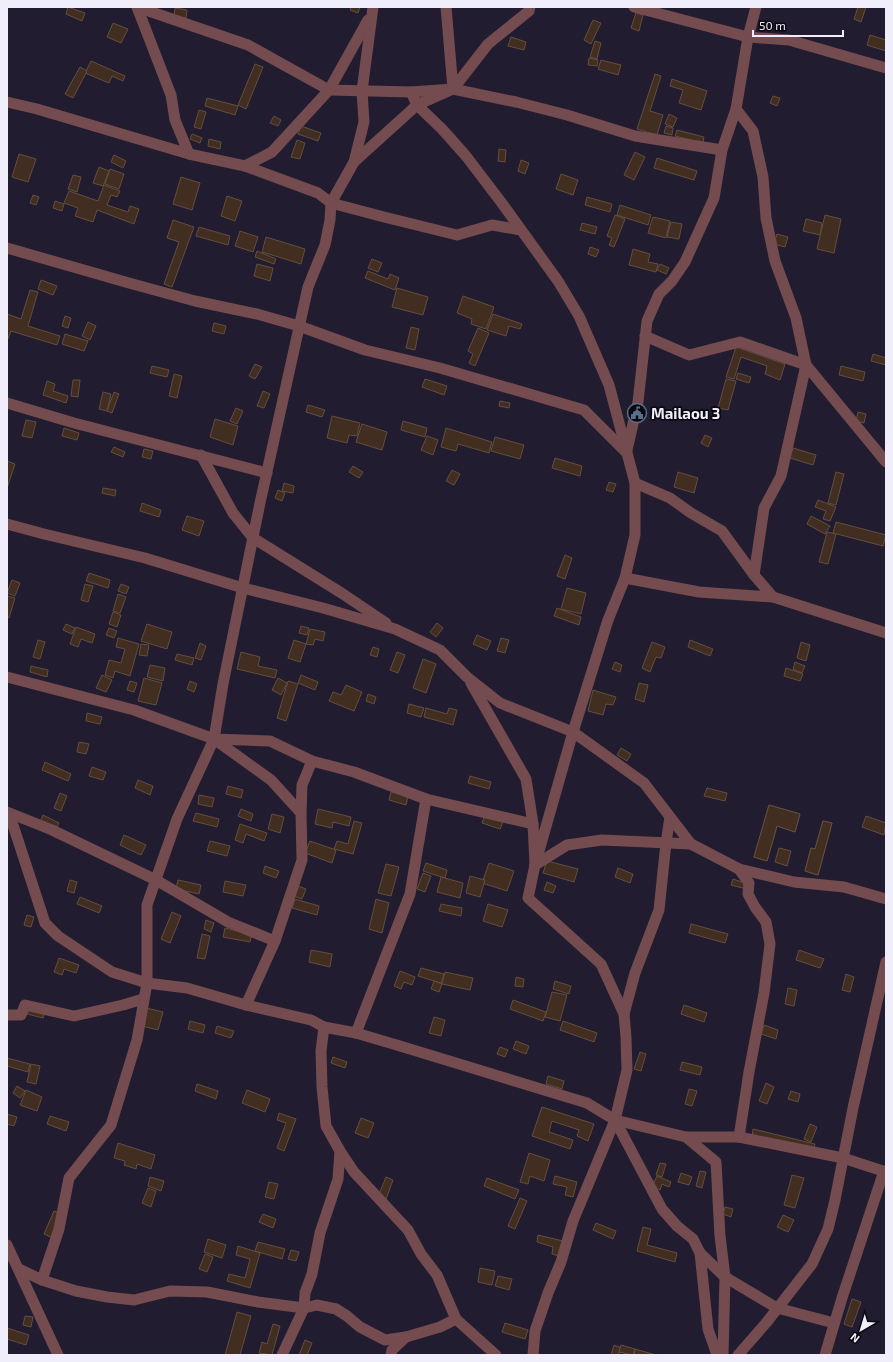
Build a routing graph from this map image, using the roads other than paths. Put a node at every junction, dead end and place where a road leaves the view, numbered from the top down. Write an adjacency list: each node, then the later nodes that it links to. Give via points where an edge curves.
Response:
1 (137, 7): 10 (street, via 248,45); 17 (street, via 171,95 175,120)
2 (446, 7): 9 (street)
3 (530, 7): 9 (street, via 529,11 488,44)
4 (634, 7): 7 (street)
5 (756, 7): 7 (street)
6 (372, 11): 10 (street); 11 (street)
7 (748, 37): 8 (street, via 789,40); 15 (street)
8 (886, 68)
9 (453, 89): 12 (street); 14 (street); 16 (street, via 567,115 635,136)
10 (329, 90): 11 (street); 19 (street, via 272,152)
11 (362, 91): 12 (street); 18 (street, via 364,122)
12 (411, 92): 14 (street)
13 (7, 102): 17 (street)
14 (417, 105): 18 (street); 21 (street, via 466,156)
15 (736, 109): 16 (street); 25 (street, via 753,131 763,177 766,218 775,261 796,318)
16 (722, 150): 24 (street, via 714,198 685,262 659,294 647,321)
17 (190, 154): 19 (street)
18 (354, 162): 20 (street)
19 (245, 166): 20 (street, via 318,193)
20 (331, 203): 21 (street, via 458,235 492,225); 23 (street, via 325,245 308,287)
21 (521, 230): 27 (street, via 558,281 579,316 609,385)
22 (7, 248): 23 (street, via 195,301)
23 (299, 326): 27 (street, via 365,350 440,368 584,410); 30 (street)
24 (645, 336): 25 (street, via 689,355 740,342); 27 (street, via 638,402)
25 (806, 365): 29 (street); 34 (street, via 781,476 764,508)
26 (7, 403): 28 (street)
27 (626, 452): 31 (street)
28 (201, 455): 30 (street); 33 (street, via 233,513)
29 (886, 462)
30 (267, 473): 33 (street)
31 (635, 484): 34 (street, via 670,498 722,531); 35 (street, via 635,535)
32 (7, 524): 36 (street, via 145,558)
33 (253, 538): 36 (street); 38 (street)
34 (754, 574): 37 (street)
35 (625, 578): 37 (street, via 700,592); 42 (street, via 608,620)
36 (243, 588): 38 (street); 43 (street)
37 (774, 597): 39 (street)
38 (395, 629): 41 (street, via 440,650)
39 (886, 633)
40 (7, 677): 43 (street, via 134,710)
41 (467, 677): 42 (street, via 500,703); 50 (street, via 526,779)
42 (573, 732): 49 (street, via 644,783); 53 (street)
43 (214, 739): 44 (street, via 270,740); 47 (street, via 271,780); 55 (street, via 177,819)
44 (312, 761): 45 (street, via 354,772); 47 (street, via 302,785)
45 (426, 799): 50 (street); 65 (street, via 410,894)
46 (7, 812): 55 (street, via 52,830)
47 (301, 813): 57 (street, via 302,860)
48 (7, 816): 59 (street, via 13,825 45,923 58,936 112,972)
49 (670, 817): 51 (street); 52 (street)
50 (533, 824): 53 (street)
51 (666, 843): 52 (street); 53 (street, via 602,840 567,845); 62 (street, via 659,910 635,973)
52 (691, 844): 54 (street)
53 (535, 865): 62 (street, via 528,898 601,964)
54 (739, 869): 56 (street, via 794,882 844,887); 68 (street, via 749,883 748,894 766,922 770,944)
55 (156, 880): 57 (street, via 228,922); 59 (street, via 147,905)
56 (886, 899)
57 (275, 941): 61 (street)
58 (886, 962): 70 (street)
59 (147, 983): 60 (street); 61 (street, via 187,988)
60 (143, 999): 63 (street, via 123,1006 74,1016 25,1005 21,1015); 76 (street, via 137,1040 111,1125 69,1178 59,1229)
61 (246, 1005): 64 (street, via 311,1020)
62 (624, 1014): 66 (street, via 626,1070)
63 (7, 1015)
64 (324, 1027): 65 (street); 69 (street, via 321,1051 323,1108 326,1126)
65 (356, 1033): 66 (street, via 586,1103)
66 (615, 1120): 67 (street); 73 (street, via 662,1209 693,1239); 86 (street, via 573,1221 561,1262 548,1293 535,1331)
67 (686, 1137): 68 (street); 75 (street, via 716,1162)
68 (739, 1137): 70 (street)
69 (340, 1150): 77 (street, via 338,1179 320,1233 312,1274 305,1293); 79 (street, via 354,1172 408,1230 421,1254 437,1275)
70 (843, 1158): 71 (street); 78 (street, via 828,1229 812,1264)
71 (885, 1171): 80 (street)
72 (7, 1245): 74 (street)
73 (700, 1253): 75 (street); 87 (street, via 708,1329)
74 (18, 1269): 76 (street); 82 (street)
75 (725, 1277): 78 (street); 88 (street)
76 (42, 1280): 77 (street, via 76,1291 134,1300 170,1291 207,1292)
77 (304, 1308): 81 (street, via 317,1305 336,1310 385,1340); 83 (street)
78 (777, 1308): 80 (street); 89 (street)
79 (456, 1319): 81 (street, via 440,1327); 85 (street)
80 (834, 1323): 90 (street)
81 (406, 1337): 84 (street, via 392,1350)
82 (58, 1355)
83 (282, 1355)
84 (391, 1355)
85 (496, 1355)
86 (534, 1355)
87 (717, 1355)
88 (723, 1355)
89 (738, 1355)
90 (825, 1355)

